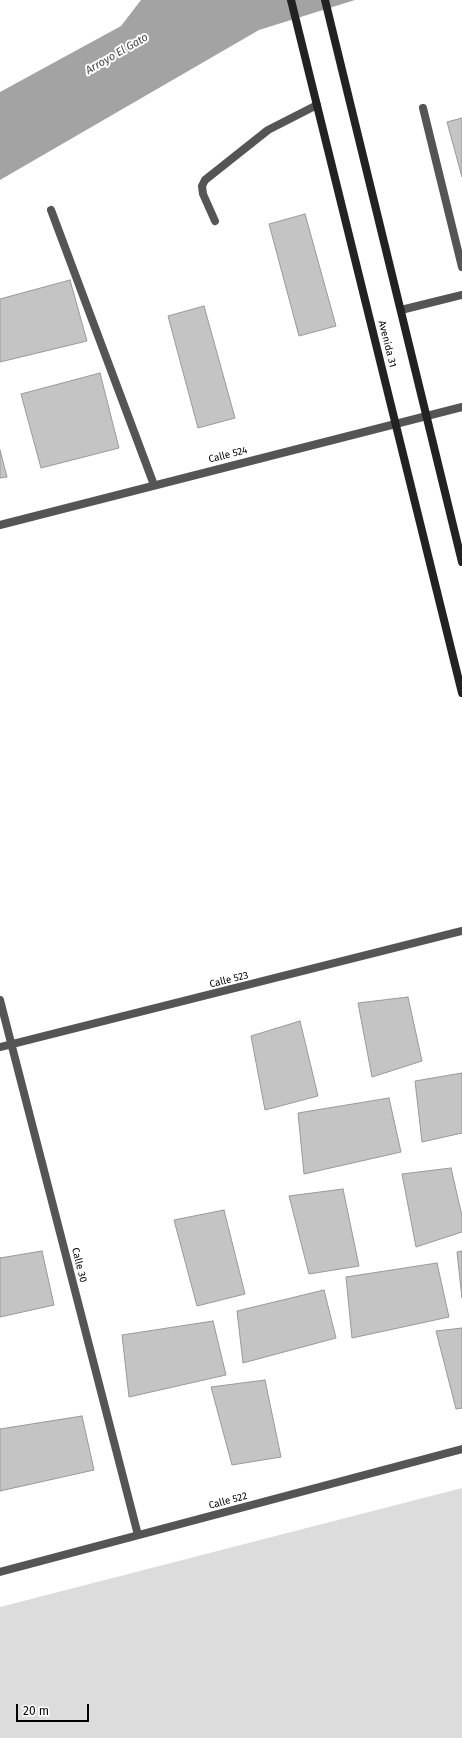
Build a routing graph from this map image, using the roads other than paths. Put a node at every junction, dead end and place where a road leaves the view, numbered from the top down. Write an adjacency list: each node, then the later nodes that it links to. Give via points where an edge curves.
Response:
1 (291, 0): 3 (main road, Avenida 31)
2 (325, 0): 9 (main road)
3 (317, 104): 6 (street, via 268,130 205,180 202,186 203,194); 12 (main road, Avenida 31)
4 (423, 108): 7 (street)
5 (51, 210): 13 (street)
6 (215, 221)
7 (462, 267)
8 (462, 295): 9 (street)
9 (402, 310): 11 (main road)
10 (462, 407): 11 (street, Calle 524)
11 (427, 415): 12 (street, Calle 524); 15 (main road)
12 (396, 422): 13 (street, Calle 524); 16 (main road, Avenida 31)
13 (154, 485): 14 (street, Calle 524)
14 (0, 525)
15 (462, 562)
16 (462, 693)
17 (462, 931): 19 (street, Calle 523)
18 (0, 1000): 19 (street, Calle 30)
19 (12, 1044): 20 (street, Calle 523); 22 (street, Calle 30)
20 (0, 1047)
21 (462, 1450): 22 (street, Calle 522)
22 (138, 1535): 23 (street, Calle 522)
23 (0, 1572)

